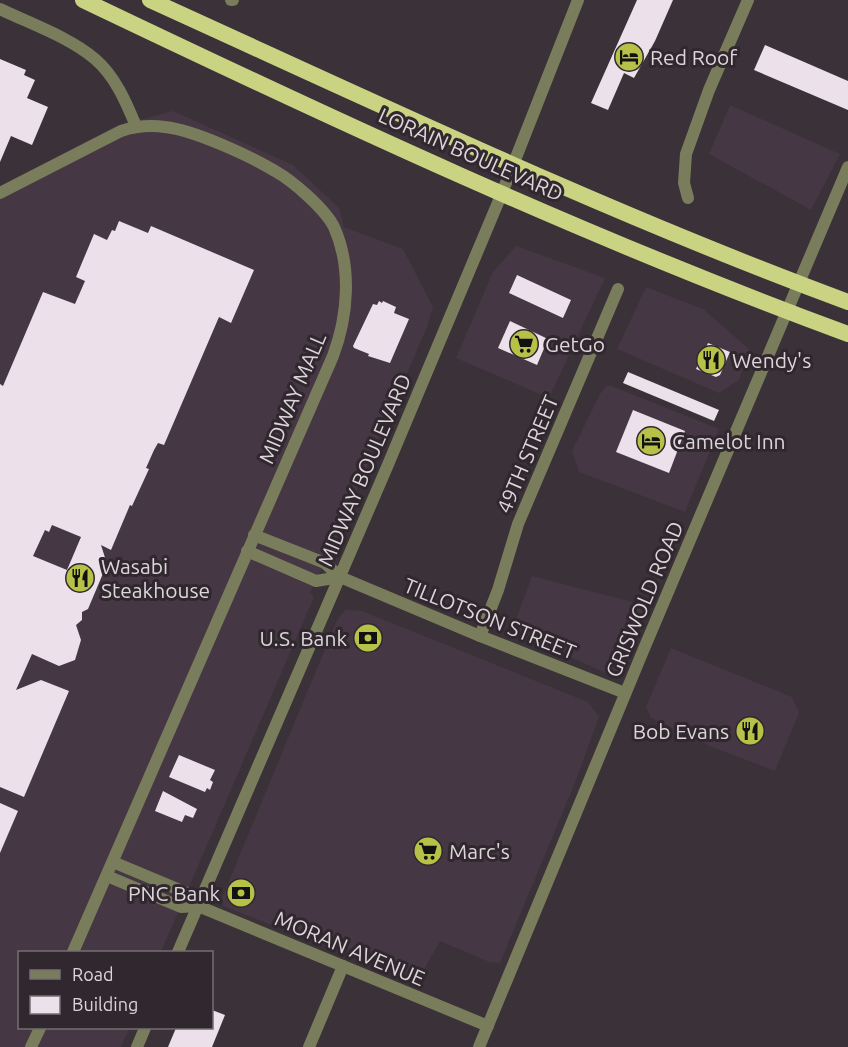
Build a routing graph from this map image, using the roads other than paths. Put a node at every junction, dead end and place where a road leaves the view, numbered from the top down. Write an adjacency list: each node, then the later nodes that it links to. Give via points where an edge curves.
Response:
1 (83, 0): 10 (highway, LORAIN BOULEVARD)
2 (150, 0): 7 (highway, LORAIN BOULEVARD)
3 (578, 0): 7 (street, MIDWAY BOULEVARD)
4 (748, 0): 11 (street, via 686,154 684,183)
5 (0, 9): 6 (street, via 96,60 123,96)
6 (136, 126): 9 (street, MIDWAY MALL); 17 (street, MIDWAY MALL, via 184,130 277,172 323,212 335,230 346,282 340,339)
7 (512, 166): 10 (street, MIDWAY BOULEVARD); 12 (highway, LORAIN BOULEVARD)
8 (848, 166): 12 (street, GRISWOLD ROAD)
9 (0, 193)
10 (502, 193): 15 (highway, LORAIN BOULEVARD); 19 (street, MIDWAY BOULEVARD)
11 (688, 198)
12 (798, 284): 14 (highway, LORAIN BOULEVARD); 15 (street, GRISWOLD ROAD)
13 (618, 289): 20 (street, 49TH STREET, via 518,524)
14 (848, 302)
15 (787, 311): 16 (highway, LORAIN BOULEVARD); 21 (street, GRISWOLD ROAD)
16 (848, 334)
17 (254, 535): 18 (street, MIDWAY MALL); 19 (street, TILLOTSON STREET, via 325,563)
18 (247, 551): 19 (street, TILLOTSON STREET, via 316,581); 22 (street, MIDWAY MALL)
19 (340, 577): 20 (street, TILLOTSON STREET); 24 (street, MIDWAY BOULEVARD)
20 (480, 636): 21 (street, TILLOTSON STREET)
21 (625, 693): 28 (street, GRISWOLD ROAD)
22 (113, 862): 23 (street, MIDWAY MALL); 24 (street, MORAN AVENUE, via 187,893)
23 (107, 876): 24 (street, MORAN AVENUE, via 181,907); 25 (street)
24 (198, 906): 26 (street, MIDWAY BOULEVARD); 27 (street, MORAN AVENUE)
25 (73, 951)
26 (178, 951)
27 (343, 966): 28 (street, MORAN AVENUE); 33 (street)
28 (488, 1026): 34 (street, GRISWOLD ROAD)
29 (40, 1029): 31 (street)
30 (146, 1029): 32 (street)
31 (31, 1047)
32 (137, 1047)
33 (309, 1047)
34 (479, 1047)

